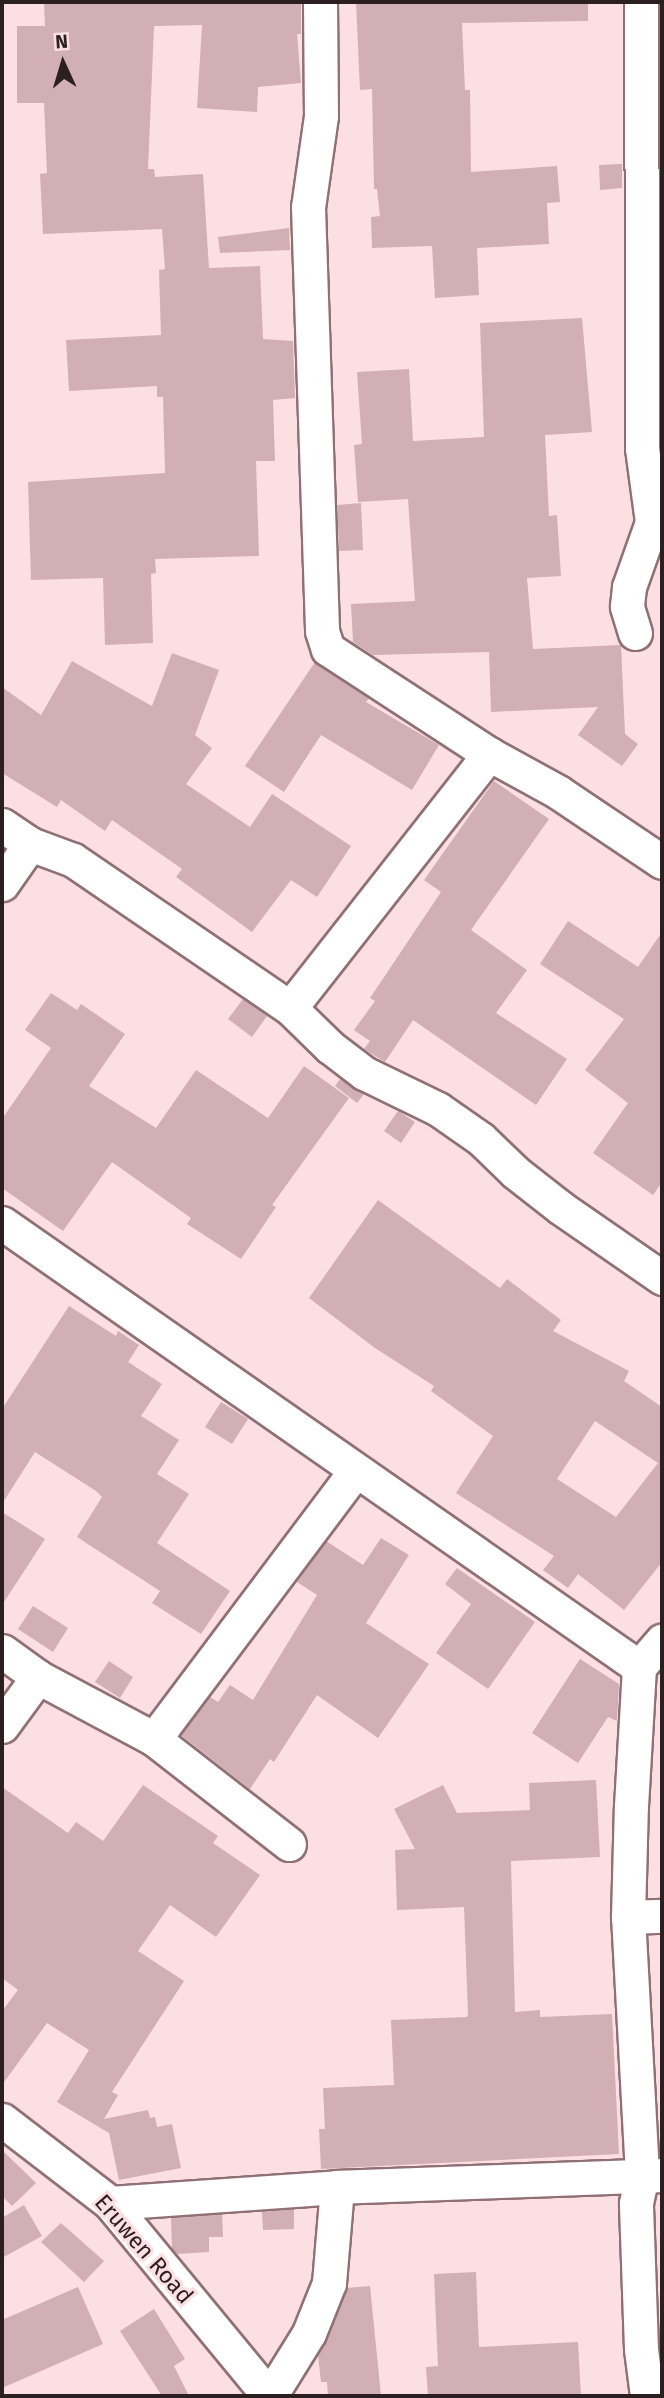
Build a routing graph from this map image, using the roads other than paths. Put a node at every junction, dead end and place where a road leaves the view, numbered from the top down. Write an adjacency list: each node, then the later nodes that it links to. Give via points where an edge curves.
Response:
1 (320, 2): 5 (street, via 321,116 307,206 322,631 328,649)
2 (641, 2): 3 (street, via 642,448)
3 (657, 526): 4 (street, via 629,587 627,606)
4 (635, 633)
5 (489, 754): 8 (street, via 558,792); 10 (street)
6 (2, 825): 7 (street)
7 (30, 844): 9 (street); 10 (street, via 73,860)
8 (662, 862)
9 (2, 884)
10 (290, 1008): 12 (street, via 364,1073 438,1109 481,1139 561,1208)
11 (2, 1223): 13 (street)
12 (662, 1278)
13 (355, 1471): 16 (street); 19 (street)
14 (662, 1641): 16 (street)
15 (2, 1651): 17 (street)
16 (639, 1667): 22 (street)
17 (38, 1677): 18 (street); 19 (street)
18 (2, 1726)
19 (154, 1740): 20 (street)
20 (289, 1844)
21 (662, 1916): 22 (street)
22 (628, 1917): 24 (street)
23 (2, 2120): 26 (street, Eruwen Road)
24 (652, 2175): 25 (street); 28 (street, via 636,2203)
25 (337, 2187): 26 (street); 27 (street, via 329,2283 309,2333)
26 (110, 2203): 27 (street, Eruwen Road)
27 (270, 2396)
28 (647, 2396)

